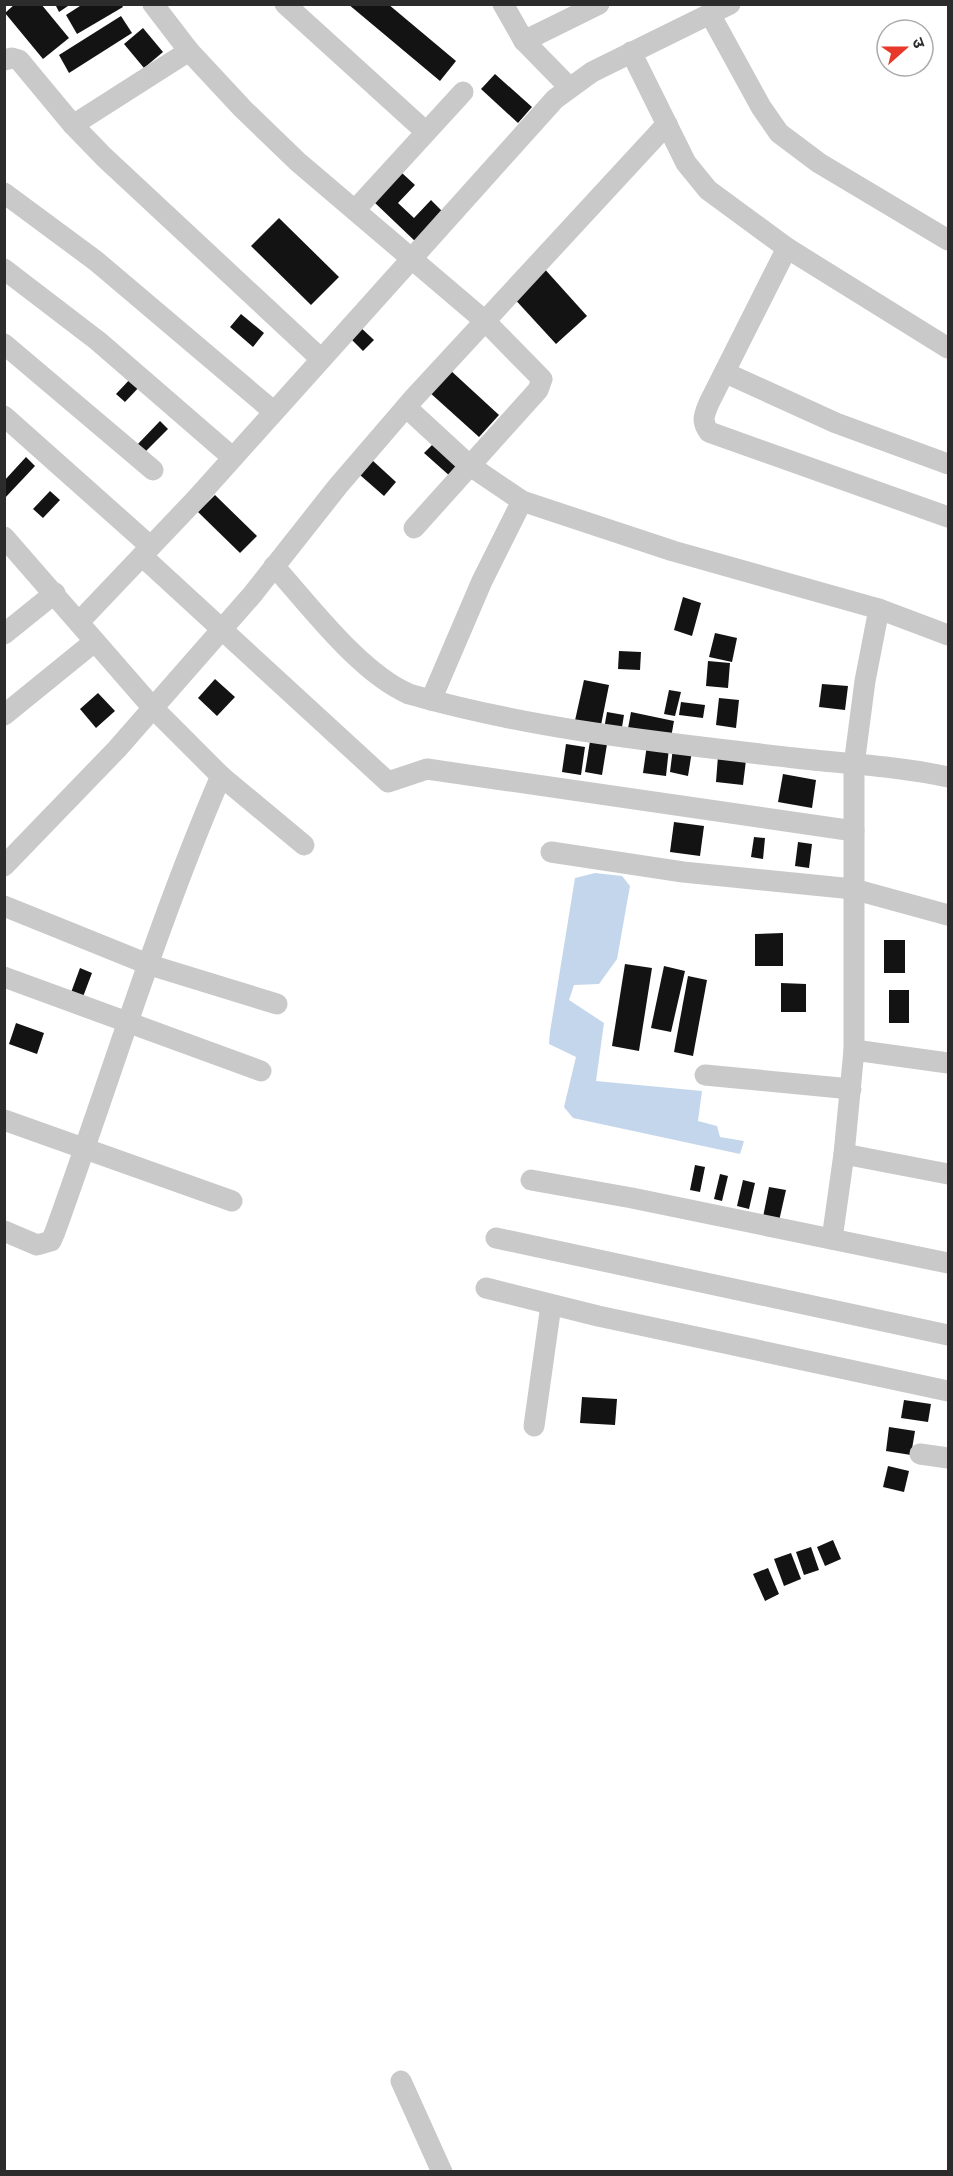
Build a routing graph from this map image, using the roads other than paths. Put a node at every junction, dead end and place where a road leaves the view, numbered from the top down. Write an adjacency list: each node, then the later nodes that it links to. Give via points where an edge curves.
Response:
1 (153, 4): 8 (street)
2 (285, 4): 15 (street)
3 (503, 4): 7 (street)
4 (599, 4): 7 (street)
5 (730, 4): 6 (street)
6 (710, 14): 9 (street); 18 (street, via 779,133 819,163)
7 (524, 41): 11 (street)
8 (189, 51): 14 (street); 17 (street, via 251,117)
9 (631, 52): 11 (street); 13 (street)
10 (4, 60): 14 (street, via 19,60)
11 (569, 87): 20 (street, via 533,121)
12 (463, 92): 15 (street)
13 (667, 124): 19 (street, via 686,163 708,190); 22 (street)
14 (73, 125): 25 (street, via 193,243)
15 (426, 132): 17 (street)
16 (4, 193): 28 (street, via 96,261)
17 (355, 210): 20 (street)
18 (948, 240)
19 (787, 248): 24 (street); 26 (street)
20 (414, 260): 22 (street); 25 (street)
21 (4, 269): 30 (street, via 98,341)
22 (486, 321): 27 (street); 32 (street, via 542,378 538,390)
23 (4, 344): 33 (street)
24 (948, 348)
25 (321, 360): 28 (street)
26 (726, 373): 31 (street, via 836,423); 35 (street, via 703,416 709,432)
27 (406, 407): 32 (street); 39 (street)
28 (273, 411): 30 (street)
29 (4, 416): 38 (street)
30 (232, 457): 38 (street)
31 (948, 464)
32 (470, 465): 34 (street); 36 (street)
33 (153, 470)
34 (522, 501): 41 (street, via 673,551); 47 (street, via 482,580)
35 (948, 517)
36 (414, 528)
37 (4, 537): 40 (street)
38 (146, 551): 42 (street); 43 (street)
39 (274, 566): 43 (street); 47 (street, via 333,632 378,674 395,688)
40 (55, 593): 42 (street); 44 (street)
41 (879, 609): 45 (street); 50 (street)
42 (79, 622): 46 (street)
43 (221, 629): 48 (street); 53 (street, via 388,782 427,769)
44 (4, 634)
45 (948, 635)
46 (94, 642): 48 (street); 49 (street)
47 (431, 700): 50 (street, via 632,739)
48 (153, 708): 51 (street); 56 (street)
49 (4, 716)
50 (854, 765): 52 (street); 53 (street)
51 (221, 776): 54 (street); 60 (street)
52 (948, 777)
53 (854, 831): 57 (street)
54 (304, 845)
55 (551, 852): 57 (street, via 683,872)
56 (4, 867)
57 (853, 889): 59 (street); 64 (street)
58 (4, 906): 60 (street)
59 (948, 915)
60 (150, 965): 62 (street); 63 (street)
61 (5, 979): 63 (street)
62 (277, 1004)
63 (127, 1023): 66 (street); 70 (street)
64 (854, 1050): 65 (street); 68 (street)
65 (948, 1063)
66 (261, 1071)
67 (705, 1075): 68 (street)
68 (851, 1089): 71 (street)
69 (4, 1120): 70 (street)
70 (85, 1148): 74 (street); 75 (street, via 51,1241 37,1245)
71 (844, 1154): 72 (street); 77 (street)
72 (948, 1174)
73 (531, 1180): 77 (street)
74 (232, 1201)
75 (4, 1231)
76 (496, 1238): 81 (street)
77 (832, 1239): 78 (street)
78 (948, 1263)
79 (486, 1288): 80 (street)
80 (551, 1305): 82 (street); 83 (street)
81 (948, 1335)
82 (948, 1391)
83 (534, 1426)
84 (920, 1454): 85 (street)
85 (948, 1458)
86 (400, 2080): 87 (street)
87 (442, 2172)

